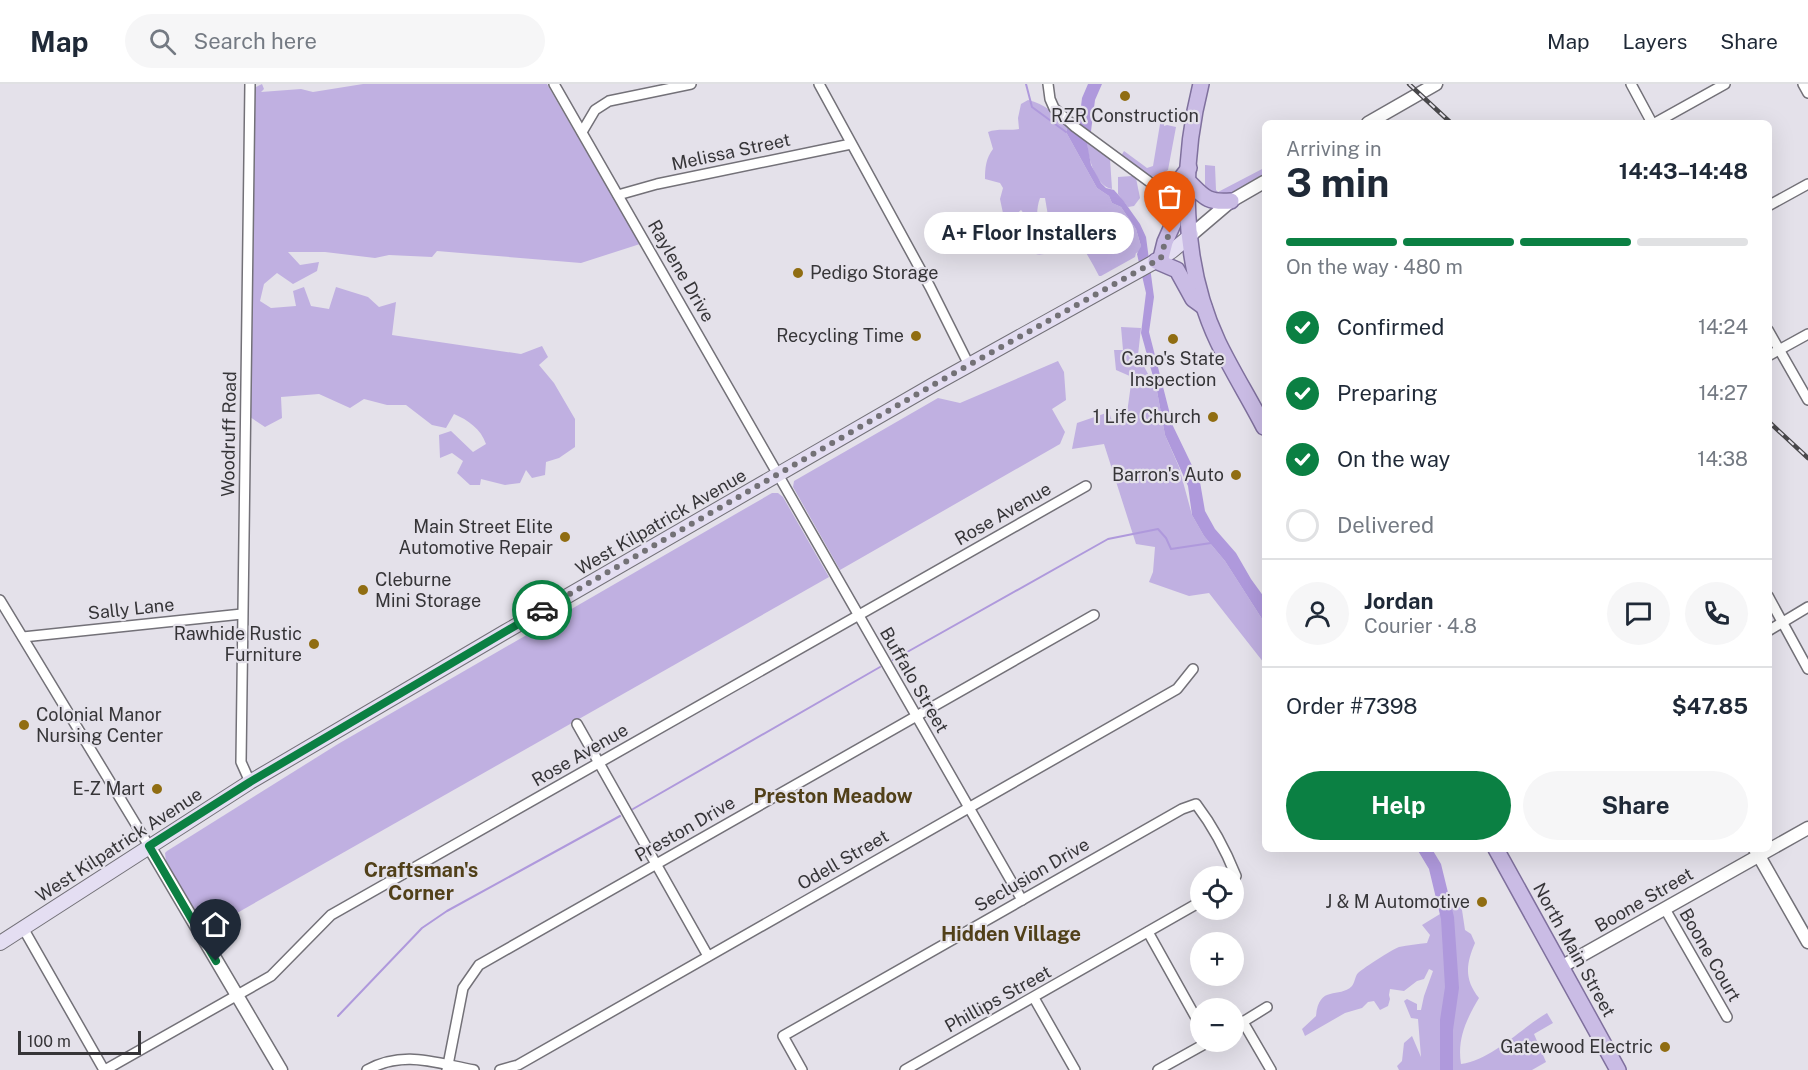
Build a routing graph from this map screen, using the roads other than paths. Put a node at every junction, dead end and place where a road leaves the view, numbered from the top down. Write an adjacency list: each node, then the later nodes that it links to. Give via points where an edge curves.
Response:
1 (250, 84): 39 (street, Woodruff Road)
2 (554, 84): 15 (street, Raylene Drive)
3 (691, 84): 15 (street, via 609,101 595,110)
4 (819, 84): 16 (street)
5 (1048, 84): 21 (street, via 1054,108)
6 (1201, 84): 17 (main road)
7 (1436, 84): 12 (street)
8 (1631, 84): 13 (street)
9 (1725, 84): 14 (street)
10 (1803, 84): 11 (street)
11 (1808, 93)
12 (1373, 120)
13 (1652, 120)
14 (1659, 120)
15 (582, 132): 20 (street, Raylene Drive)
16 (851, 144): 20 (street, Melissa Street); 31 (street)
17 (1188, 174): 21 (main road, via 1175,186); 22 (main road, via 1208,200); 24 (main road)
18 (1262, 183): 22 (street)
19 (1808, 184): 23 (street)
20 (618, 195): 34 (street, Raylene Drive)
21 (1174, 200): 25 (main road, via 1173,224)
22 (1231, 201): 24 (street)
23 (1772, 204)
24 (1191, 234): 25 (main road, West Kilpatrick Avenue); 26 (main road, via 1195,271)
25 (1159, 260): 26 (main road, via 1177,270 1193,299); 31 (main road, West Kilpatrick Avenue)
26 (1205, 307): 33 (main road, via 1218,342)
27 (1808, 334): 29 (street)
28 (1772, 337): 29 (street)
29 (1779, 350): 30 (street); 32 (street)
30 (1772, 354)
31 (969, 365): 34 (main road, West Kilpatrick Avenue)
32 (1808, 400)
33 (1262, 423)
34 (779, 475): 40 (street, Buffalo Street); 50 (main road, West Kilpatrick Avenue)
35 (1086, 486): 40 (street, Rose Avenue)
36 (0, 600): 44 (street)
37 (1772, 603): 42 (street)
38 (1808, 607): 42 (street)
39 (242, 614): 44 (street, Sally Lane); 50 (street, Woodruff Road, via 241,762)
40 (859, 615): 47 (street, Buffalo Street); 49 (street, Rose Avenue)
41 (1094, 615): 47 (street, Preston Drive)
42 (1782, 622): 43 (street); 46 (street)
43 (1772, 629)
44 (22, 637): 54 (street)
45 (1193, 669): 51 (street, Odell Street, via 1177,689)
46 (1808, 669)
47 (916, 715): 51 (street, Buffalo Street); 57 (street, Preston Drive)
48 (576, 724): 49 (street)
49 (599, 763): 57 (street); 68 (street, Rose Avenue, via 331,915 276,972)
50 (250, 782): 54 (main road, West Kilpatrick Avenue)
51 (968, 808): 59 (street, Buffalo Street); 66 (street, Odell Street)
52 (1808, 828): 53 (street, Boone Street)
53 (1772, 845)
54 (149, 846): 62 (main road, West Kilpatrick Avenue); 68 (street)
55 (1498, 852): 67 (main road, North Main Street)
56 (1757, 852): 61 (street, Boone Street); 64 (street)
57 (656, 864): 66 (street); 76 (street, Preston Drive, via 478,965 463,988)
58 (1231, 866): 59 (street, Seclusion Drive, via 1196,804)
59 (1022, 900): 82 (street, Seclusion Drive, via 783,1035)
60 (1190, 908): 63 (street, Phillips Street)
61 (1665, 909): 67 (street, Boone Street); 72 (street, Boone Court)
62 (23, 928): 65 (main road, West Kilpatrick Avenue); 77 (street)
63 (1148, 932): 69 (street, Phillips Street); 71 (street)
64 (1808, 942)
65 (0, 943)
66 (708, 956): 81 (street, Odell Street, via 518,1065)
67 (1562, 967): 87 (main road, North Main Street)
68 (237, 996): 77 (street, Rose Avenue); 78 (street)
69 (1034, 998): 83 (street, Phillips Street); 84 (street)
70 (1267, 1007): 73 (street)
71 (1190, 1008)
72 (1727, 1017)
73 (1244, 1021)
74 (1244, 1024): 86 (street)
75 (1190, 1052): 85 (street)
76 (448, 1067): 79 (street, via 411,1058 381,1062); 80 (street)
77 (105, 1070)
78 (281, 1070)
79 (367, 1070)
80 (474, 1070)
81 (500, 1070)
82 (802, 1070)
83 (905, 1070)
84 (1075, 1070)
85 (1158, 1070)
86 (1271, 1070)
87 (1618, 1070)

